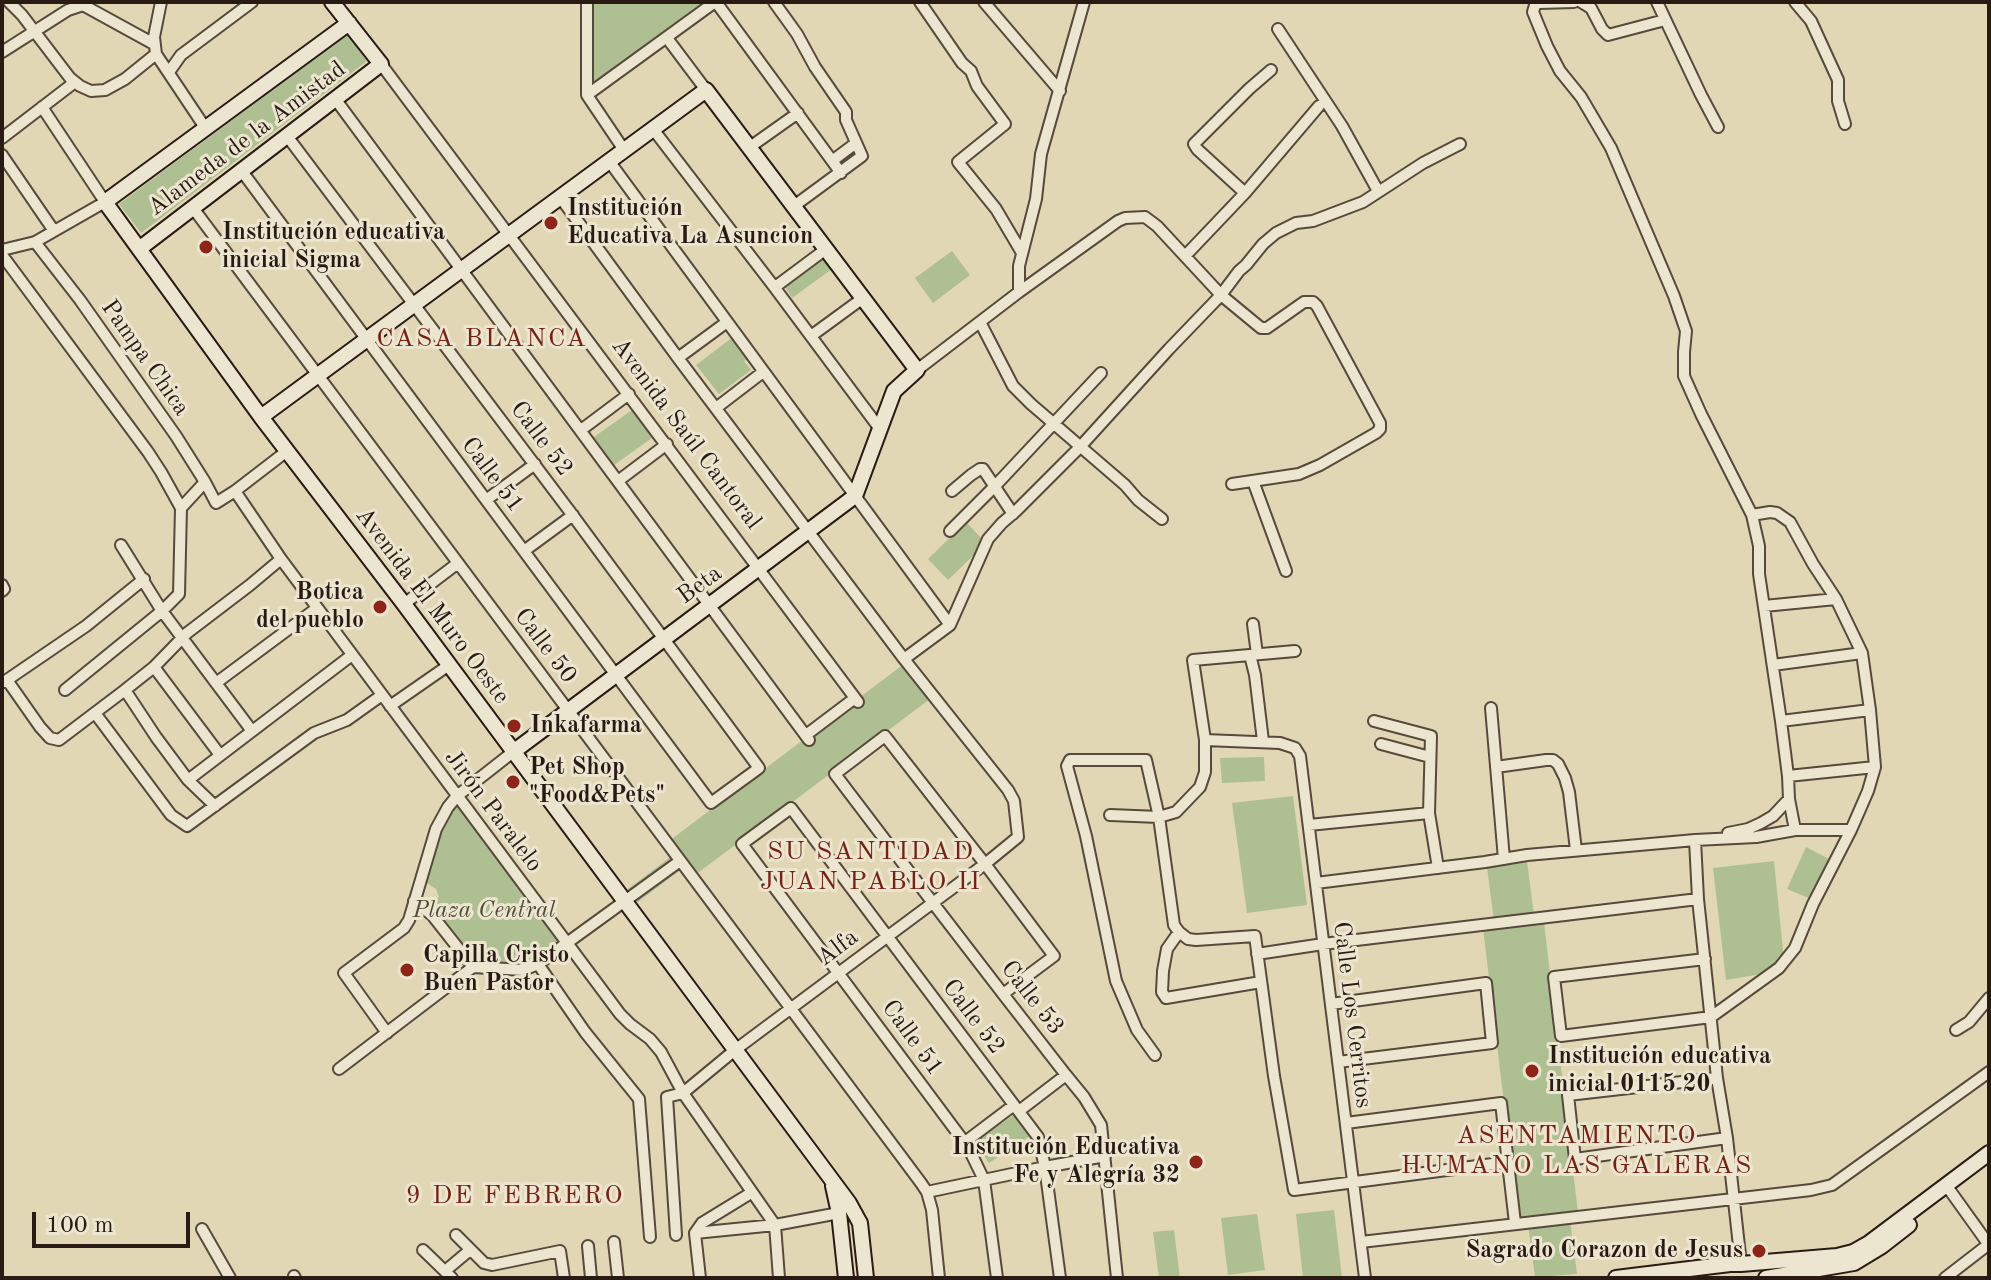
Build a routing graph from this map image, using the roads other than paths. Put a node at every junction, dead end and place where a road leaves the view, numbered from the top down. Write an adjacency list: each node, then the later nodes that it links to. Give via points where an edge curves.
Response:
1 (9, 2): 20 (street)
2 (161, 2): 22 (street)
3 (252, 2): 26 (street, via 181,55)
4 (332, 2): 18 (street, Avenida Saúl Cantoral)
5 (716, 2): 21 (street); 34 (street)
6 (774, 2): 41 (street, via 846,112)
7 (920, 2): 62 (street, via 1005,124 958,162 996,209)
8 (984, 2): 29 (street)
9 (1084, 2): 29 (street)
10 (1574, 2): 16 (street)
11 (1581, 2): 17 (street, via 1608,35)
12 (1657, 2): 17 (street)
13 (1795, 2): 35 (street, via 1811,21 1838,80)
14 (82, 3): 20 (street); 22 (street)
15 (586, 3): 30 (street)
16 (1534, 4): 101 (street, via 1560,71 1611,148 1686,331 1684,376)
17 (1665, 20): 36 (street)
18 (349, 23): 24 (street, Avenida Saúl Cantoral); 37 (street, Alameda de la Amistad)
19 (1278, 29): 50 (street)
20 (35, 32): 23 (street); 27 (street)
21 (667, 38): 28 (street); 30 (street)
22 (155, 49): 26 (street); 27 (street, via 125,79 105,90 91,91)
23 (2, 52)
24 (381, 64): 31 (street, Alameda de la Amistad); 57 (street, Avenida Saúl Cantoral)
25 (1271, 70): 51 (street, via 1194,144)
26 (169, 72): 37 (street)
27 (75, 82): 33 (street)
28 (706, 90): 38 (street); 43 (street)
29 (1060, 91): 62 (street, via 1041,154)
30 (587, 95): 44 (street)
31 (336, 100): 39 (street, Alameda de la Amistad); 64 (street)
32 (1319, 106): 51 (street)
33 (42, 107): 40 (street); 53 (street)
34 (798, 113): 43 (street); 47 (street)
35 (1845, 124)
36 (1718, 127)
37 (206, 129): 53 (street, Alameda de la Amistad)
38 (653, 129): 44 (street); 65 (street)
39 (287, 136): 48 (street, Alameda de la Amistad); 69 (street, Calle 52)
40 (2, 138)
41 (856, 143): 47 (street); 49 (street, via 861,157)
42 (1460, 144): 50 (street)
43 (750, 147): 54 (street)
44 (624, 150): 46 (street)
45 (2, 155): 56 (street)
46 (609, 161): 52 (street); 70 (street)
47 (832, 161): 49 (street)
48 (241, 170): 55 (street, Alameda de la Amistad); 73 (street, Calle 51)
49 (841, 173): 54 (street)
50 (1378, 191): 67 (street, via 1363,202 1276,233)
51 (1245, 193): 63 (street)
52 (560, 197): 57 (street); 74 (street)
53 (105, 202): 56 (street); 59 (street, Avenida El Muro Oeste)
54 (794, 206): 60 (street)
55 (193, 208): 59 (street, Alameda de la Amistad); 78 (street, Calle 50)
56 (54, 231): 58 (street)
57 (509, 234): 64 (street); 79 (street, Avenida Saúl Cantoral)
58 (35, 242): 61 (street); 91 (street, Pampa Chica)
59 (139, 249): 81 (street, Avenida El Muro Oeste)
60 (826, 249): 65 (street); 68 (street)
61 (2, 252): 98 (street, via 148,452)
62 (1022, 253): 66 (street)
63 (1186, 255): 66 (street, via 1145,217 1125,218); 67 (street)
64 (462, 269): 69 (street); 84 (street)
65 (775, 287): 72 (street)
66 (1019, 292): 71 (street)
67 (1221, 295): 86 (street); 90 (street, via 1264,329 1304,302 1313,302 1380,423 1376,433 1320,465)
68 (863, 298): 72 (street); 75 (street)
69 (414, 304): 73 (street); 88 (street, Calle 52)
70 (727, 322): 74 (street); 76 (street)
71 (980, 322): 75 (street); 82 (street, via 1013,386)
72 (811, 336): 83 (street)
73 (367, 339): 78 (street); 97 (street, Calle 51)
74 (678, 358): 80 (street)
75 (917, 370): 83 (street, via 894,391)
76 (763, 372): 80 (street); 96 (street)
77 (1101, 373): 82 (street)
78 (318, 375): 81 (street); 108 (street, Calle 50)
79 (629, 394): 84 (street); 85 (street, Avenida Saúl Cantoral)
80 (716, 408): 103 (street)
81 (261, 417): 87 (street, Avenida El Muro Oeste)
82 (1054, 422): 86 (street); 93 (street)
83 (880, 429): 96 (street)
84 (581, 430): 89 (street)
85 (667, 444): 89 (street); 109 (street, Avenida Saúl Cantoral)
86 (1080, 447): 99 (street); 102 (street)
87 (287, 451): 94 (street); 113 (street, Avenida El Muro Oeste)
88 (535, 464): 97 (street); 100 (street, Calle 52)
89 (618, 481): 114 (street)
90 (1253, 481): 92 (street); 110 (street)
91 (205, 482): 94 (street, Pampa Chica, via 216,503); 98 (street)
92 (1232, 484)
93 (995, 486): 95 (street, via 982,469); 99 (street); 104 (street)
94 (235, 491): 107 (street, Jirón Paralelo)
95 (952, 491)
96 (855, 496): 103 (street, Beta); 119 (street)
97 (486, 500): 106 (street, Calle 51)
98 (181, 508): 117 (street, via 180,590)
99 (1013, 514): 119 (street, via 988,539)
100 (573, 515): 106 (street); 121 (street, Calle 52)
101 (1752, 515): 112 (street, via 1777,513 1790,522); 115 (street)
102 (1162, 519)
103 (809, 531): 109 (street, Beta); 126 (street)
104 (950, 531)
105 (121, 545): 111 (street)
106 (524, 551): 130 (street, Calle 51)
107 (281, 559): 116 (street, Jirón Paralelo); 120 (street)
108 (458, 563): 113 (street); 139 (street, Calle 50)
109 (759, 569): 114 (street, Beta); 114 (street, Avenida Saúl Cantoral, via 857,700 808,737)
110 (1286, 571)
111 (144, 579): 117 (street); 131 (street)
112 (1836, 599): 115 (street); 123 (street)
113 (404, 604): 127 (street, Avenida El Muro Oeste)
114 (710, 605): 121 (street, Beta)
115 (1764, 606): 128 (street)
116 (317, 608): 125 (street, Jirón Paralelo); 132 (street)
117 (162, 611): 120 (street); 133 (street)
118 (1253, 624): 124 (street)
119 (950, 625): 126 (street)
120 (183, 637): 129 (street); 132 (street)
121 (664, 638): 130 (street, Beta); 156 (street, Calle 52, via 759,768)
122 (1295, 651): 124 (street)
123 (1862, 653): 128 (street); 138 (street)
124 (1253, 654): 144 (street, via 1193,660); 145 (street)
125 (352, 655): 135 (street, Jirón Paralelo); 143 (street)
126 (904, 659): 169 (street, Alfa, via 1014,801 1018,837)
127 (449, 665): 136 (street); 147 (street, Avenida El Muro Oeste)
128 (1773, 665): 142 (street)
129 (154, 667): 134 (street); 148 (street)
130 (616, 674): 139 (street, Beta); 156 (street, Calle 51)
131 (4, 681): 140 (street, via 53,740)
132 (216, 683): 143 (street)
133 (65, 690)
134 (125, 690): 140 (street); 153 (street)
135 (382, 695): 136 (street, Jirón Paralelo); 157 (street, via 347,720 314,733)
136 (390, 706): 154 (street, Jirón Paralelo)
137 (1491, 708): 150 (street)
138 (1870, 710): 142 (street); 151 (street)
139 (568, 711): 147 (street, Beta); 168 (street, Calle 50)
140 (95, 713): 157 (street, via 171,815 187,826)
141 (1374, 721): 149 (street, via 1431,736)
142 (1781, 721): 152 (street)
143 (252, 731): 148 (street)
144 (1205, 740): 145 (street); 161 (street, via 1200,787 1176,812)
145 (1263, 741): 162 (street, Calle Los Cerritos, via 1290,745 1300,756)
146 (1381, 744): 149 (street)
147 (513, 752): 154 (street, Beta); 174 (street, Avenida El Muro Oeste)
148 (220, 755): 153 (street)
149 (1430, 757): 159 (street)
150 (1496, 767): 166 (street, via 1546,760 1558,764 1569,792); 167 (street)
151 (1875, 767): 152 (street); 164 (street)
152 (1788, 776): 155 (street)
153 (188, 780): 157 (street)
154 (457, 796): 173 (street, Beta, via 436,829); 178 (street, Jirón Paralelo)
155 (1789, 799): 163 (street); 165 (street, via 1773,816 1748,829)
156 (711, 803)
157 (215, 806)
158 (791, 808): 177 (street, Calle 52); 184 (street, Calle 51, via 742,844)
159 (1429, 813): 162 (street); 170 (street)
160 (1110, 815): 161 (street)
161 (1159, 817): 176 (street); 194 (street, via 1146,760 1067,762 1116,981 1137,1030)
162 (1309, 825): 171 (street, Calle Los Cerritos)
163 (1795, 830): 164 (street); 165 (street)
164 (1851, 830): 190 (street, via 1788,958)
165 (1695, 840): 166 (street); 172 (street)
166 (1576, 850): 167 (street)
167 (1504, 859): 170 (street)
168 (680, 861): 174 (street); 189 (street, Calle 50)
169 (985, 864): 175 (street, Alfa); 175 (street, Calle 53, via 885,736 835,774); 186 (street, via 1054,956)
170 (1438, 868): 171 (street)
171 (1316, 883): 179 (street, Calle Los Cerritos)
172 (1698, 899): 179 (street); 181 (street)
173 (414, 901): 183 (street, via 432,915); 192 (street, Beta, via 404,928 344,973)
174 (624, 903): 178 (street); 193 (street, Avenida El Muro Oeste)
175 (933, 903): 177 (street, Alfa); 186 (street, Calle 53)
176 (1179, 932): 180 (street, via 1196,940 1255,936); 185 (street, via 1167,949 1162,992 1166,998)
177 (888, 937): 184 (street, Alfa); 201 (street, Calle 52)
178 (568, 943): 182 (street); 200 (street, Jirón Paralelo, via 620,1014 661,1052)
179 (1323, 944): 180 (street); 188 (street, Calle Los Cerritos)
180 (1257, 954): 185 (street)
181 (1705, 959): 190 (street); 190 (street, via 1554,977 1561,1036)
182 (538, 964): 183 (street, via 523,970); 224 (street, via 639,1099)
183 (473, 967): 192 (street)
184 (839, 972): 189 (street, Alfa); 204 (street, Calle 51)
185 (1261, 982): 212 (street, via 1294,1190)
186 (1003, 994): 197 (street, Calle 53)
187 (1989, 998): 191 (street)
188 (1331, 1004): 195 (street, Calle Los Cerritos); 195 (street, via 1486,983 1492,1043)
189 (791, 1009): 193 (street, Alfa); 214 (street, Calle 50)
190 (1711, 1017): 198 (street)
191 (1956, 1030)
192 (387, 1033): 196 (street)
193 (735, 1050): 200 (street, Alfa); 211 (street, Avenida El Muro Oeste)
194 (1155, 1055)
195 (1338, 1062): 202 (street, Calle Los Cerritos)
196 (339, 1069)
197 (1066, 1075): 201 (street); 206 (street, Calle 53, via 1101,1125)
198 (1717, 1078): 203 (street); 203 (street, via 1568,1095 1575,1159)
199 (1987, 1078): 216 (street, via 1832,1185)
200 (683, 1093): 215 (street, Jirón Paralelo); 223 (street, via 667,1097)
201 (1017, 1108): 204 (street); 209 (street, Calle 52, via 1038,1137)
202 (1346, 1123): 207 (street, via 1501,1103); 212 (street, Calle Los Cerritos)
203 (1727, 1138): 216 (street)
204 (965, 1142): 210 (street, Calle 51)
205 (1989, 1153): 213 (street)
206 (1105, 1156): 209 (street); 244 (street, Calle 53)
207 (1508, 1162): 212 (street); 218 (street)
208 (1989, 1165): 213 (street)
209 (1045, 1167): 210 (street); 243 (street, Calle 52)
210 (984, 1180): 214 (street); 242 (street, Calle 51)
211 (833, 1182): 217 (street, Avenida El Muro Oeste); 240 (street, Avenida El Muro Oeste, via 857,1214)
212 (1353, 1182): 226 (street, Calle Los Cerritos)
213 (1948, 1189): 227 (street); 231 (street, via 1853,1252); 247 (street, via 1854,1263)
214 (927, 1192): 241 (street, Calle 50)
215 (751, 1193): 219 (street, Jirón Paralelo); 221 (street, via 702,1223)
216 (1734, 1199): 218 (street); 231 (street)
217 (839, 1213): 219 (street); 239 (street, Avenida El Muro Oeste)
218 (1515, 1223): 226 (street)
219 (775, 1225): 221 (street); 238 (street)
220 (202, 1229): 233 (street)
221 (695, 1233): 237 (street)
222 (456, 1235): 230 (street)
223 (676, 1235)
224 (650, 1237)
225 (614, 1242): 236 (street)
226 (1361, 1242): 245 (street, Calle Los Cerritos)
227 (1989, 1244): 248 (street)
228 (588, 1246): 235 (street)
229 (423, 1250): 232 (street)
230 (470, 1250): 232 (street); 234 (street, via 492,1265 560,1251)
231 (1748, 1271): 246 (street, via 1730,1264)
232 (448, 1274)
233 (230, 1278)
234 (564, 1278)
235 (591, 1278)
236 (618, 1278)
237 (700, 1278)
238 (779, 1278)
239 (846, 1278)
240 (866, 1278)
241 (939, 1278)
242 (997, 1278)
243 (1060, 1278)
244 (1117, 1278)
245 (1365, 1278)
246 (1616, 1278)
247 (1766, 1278)
248 (1945, 1278)

